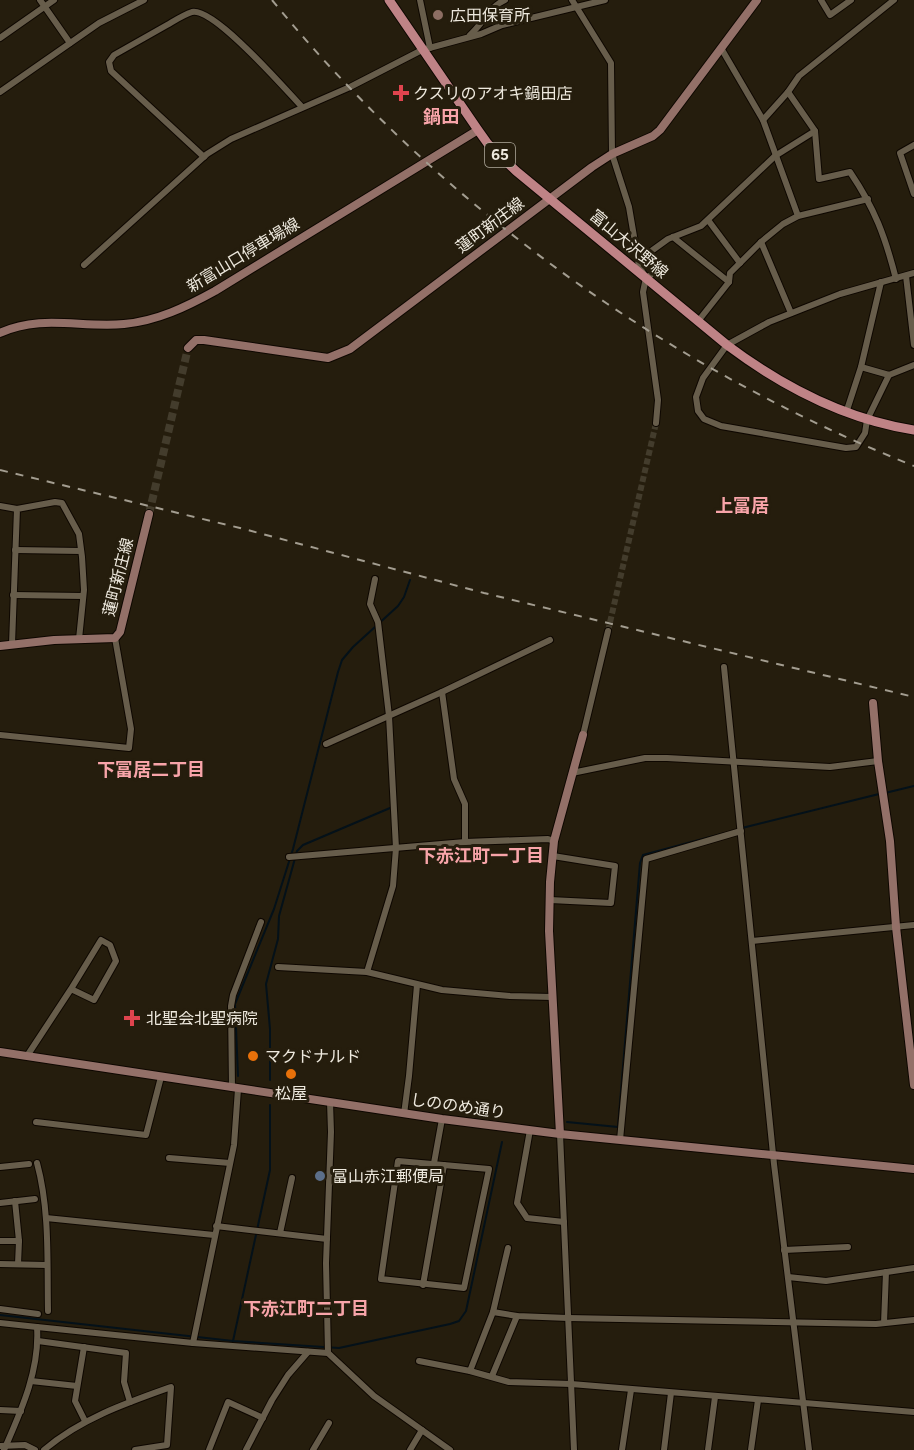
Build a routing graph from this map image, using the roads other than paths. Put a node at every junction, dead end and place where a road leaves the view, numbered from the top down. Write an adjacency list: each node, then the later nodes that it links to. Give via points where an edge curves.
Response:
1 (40, 0): 13 (street)
2 (54, 0): 13 (street)
3 (144, 0): 16 (street)
4 (389, 0): 18 (main road, 富山大沢野線 / 65)
5 (420, 0): 18 (street)
6 (505, 0): 15 (street)
7 (605, 0): 12 (street)
8 (757, 0): 17 (main road, 蓮町新庄線)
9 (821, 0): 10 (street, via 830,15)
10 (851, 0)
11 (894, 0): 20 (street, via 799,75)
12 (574, 3): 15 (street); 26 (street, via 611,63)
13 (45, 6): 14 (street); 16 (street)
14 (0, 38)
15 (467, 38): 18 (street)
16 (70, 43): 19 (street)
17 (721, 48): 22 (street); 26 (main road, 蓮町新庄線, via 660,130)
18 (426, 49): 21 (street); 23 (main road, 富山大沢野線 / 65)
19 (0, 92)
20 (788, 92): 22 (street); 24 (street)
21 (302, 107): 28 (street, via 231,139); 28 (street, via 243,45 201,12 179,18 114,55 109,62 111,71)
22 (763, 120): 27 (street)
23 (478, 130): 31 (main road, 富山大沢野線 / 65, via 488,144); 46 (main road, 新富山口停車場線, via 215,291 171,313 123,324 26,323)
24 (815, 131): 27 (street); 30 (street, via 819,179 850,172)
25 (914, 145): 29 (street, via 900,153)
26 (612, 154): 31 (main road, 蓮町新庄線); 40 (street, via 629,207 639,266)
27 (775, 156): 32 (street); 33 (street)
28 (204, 157): 37 (street)
29 (914, 194)
30 (868, 199): 32 (street); 41 (street, via 886,240)
31 (550, 200): 40 (main road, 富山大沢野線 / 65); 49 (main road, 蓮町新庄線, via 341,355 328,358 204,339 196,340)
32 (798, 216): 35 (street)
33 (708, 220): 34 (street); 36 (street)
34 (673, 237): 40 (street, via 650,252 657,272); 42 (street)
35 (761, 242): 36 (street); 44 (street)
36 (740, 263): 42 (street, via 730,273)
37 (84, 265)
38 (914, 273): 39 (street)
39 (906, 276): 41 (street); 48 (street)
40 (646, 278): 45 (main road, 富山大沢野線 / 65); 55 (street, via 643,292 658,400)
41 (896, 279): 43 (street)
42 (729, 282): 45 (street)
43 (881, 282): 44 (street); 51 (street)
44 (791, 313): 47 (street)
45 (699, 320): 47 (main road, 富山大沢野線 / 65)
46 (0, 333)
47 (727, 345): 53 (main road, 富山大沢野線 / 65, via 808,397); 54 (street, via 703,378 696,397 704,419 722,426 846,448 856,447 865,433)
48 (914, 345)
49 (188, 348)
50 (914, 365): 52 (street)
51 (861, 367): 52 (street); 53 (street)
52 (889, 375): 54 (street)
53 (846, 414): 54 (main road, 富山大沢野線 / 65)
54 (867, 420): 56 (main road, 富山大沢野線 / 65)
55 (656, 423)
56 (914, 430)
57 (0, 506): 58 (street)
58 (17, 509): 60 (street); 61 (street, via 62,503 79,534)
59 (148, 514): 66 (main road, 蓮町新庄線, via 120,632)
60 (15, 550): 61 (street); 63 (street)
61 (81, 551): 64 (street)
62 (375, 579): 74 (street, via 370,604 378,622)
63 (13, 596): 64 (street); 69 (street)
64 (83, 596): 67 (street)
65 (608, 631): 76 (street)
66 (115, 638): 67 (main road, 蓮町新庄線); 75 (street, via 131,729 129,748)
67 (79, 639): 69 (main road, 蓮町新庄線)
68 (550, 640): 72 (street)
69 (12, 644): 70 (main road, 蓮町新庄線)
70 (0, 646)
71 (724, 667): 79 (street)
72 (442, 692): 74 (street); 83 (street, via 453,779 465,804)
73 (873, 703): 78 (main road)
74 (389, 716): 77 (street); 84 (street)
75 (0, 735)
76 (583, 735): 80 (main road)
77 (326, 744)
78 (878, 762): 79 (street, via 830,767); 90 (main road, via 890,841)
79 (734, 763): 80 (street, via 645,758); 81 (street)
80 (572, 773): 82 (main road)
81 (741, 831): 91 (street); 108 (street, via 646,859)
82 (554, 841): 83 (street, via 548,838); 86 (main road)
83 (465, 842): 84 (street)
84 (396, 848): 85 (street); 93 (street, via 393,886)
85 (289, 856)
86 (553, 856): 87 (main road); 87 (street, via 615,866 611,903)
87 (550, 900): 96 (main road)
88 (261, 922): 101 (street, via 231,1006)
89 (914, 925): 90 (street)
90 (896, 927): 91 (street); 100 (main road)
91 (752, 941): 109 (street)
92 (278, 967): 93 (street)
93 (367, 972): 94 (street)
94 (417, 985): 96 (street, via 478,994); 103 (street)
95 (71, 989): 95 (street, via 94,1000 116,961 110,945 101,940); 98 (street)
96 (552, 997): 107 (main road)
97 (0, 1052): 98 (main road, しののめ通り)
98 (27, 1056): 99 (main road, しののめ通り)
99 (161, 1077): 101 (main road, しののめ通り); 105 (street, via 146,1135)
100 (914, 1085)
101 (235, 1089): 102 (main road, しののめ通り); 112 (street)
102 (330, 1102): 103 (main road, しののめ通り); 127 (street)
103 (404, 1114): 104 (main road, しののめ通り)
104 (442, 1119): 106 (main road, しののめ通り); 113 (street)
105 (36, 1122)
106 (530, 1130): 107 (main road, しののめ通り); 123 (street, via 517,1203 527,1218)
107 (560, 1134): 108 (main road, しののめ通り); 123 (street)
108 (620, 1140): 109 (main road, しののめ通り)
109 (774, 1155): 117 (main road, しののめ通り); 132 (street)
110 (169, 1158): 112 (street)
111 (37, 1163): 122 (street)
112 (230, 1163): 124 (street)
113 (434, 1163): 115 (street); 139 (street, via 398,1161 381,1279)
114 (29, 1164): 116 (street)
115 (444, 1165): 139 (street); 139 (street, via 489,1169 464,1288)
116 (0, 1167)
117 (914, 1168)
118 (292, 1178): 125 (street)
119 (35, 1199): 120 (street)
120 (15, 1201): 121 (street); 129 (street)
121 (0, 1203)
122 (46, 1218): 126 (street); 135 (street)
123 (564, 1222): 145 (street)
124 (216, 1226): 125 (street); 126 (street)
125 (280, 1233): 127 (street)
126 (214, 1235): 151 (street)
127 (327, 1239): 154 (street)
128 (0, 1241): 129 (street)
129 (19, 1241): 134 (street)
130 (848, 1247): 132 (street)
131 (508, 1248): 142 (street)
132 (784, 1250): 138 (street)
133 (0, 1264): 134 (street)
134 (18, 1264): 135 (street)
135 (47, 1265): 141 (street)
136 (914, 1268): 137 (street)
137 (886, 1272): 138 (street, via 826,1281); 149 (street)
138 (788, 1277): 147 (street)
139 (423, 1285)
140 (0, 1309): 143 (street)
141 (48, 1311)
142 (494, 1312): 144 (street); 157 (street)
143 (38, 1314)
144 (517, 1316): 145 (street); 158 (street)
145 (568, 1318): 147 (street); 160 (street)
146 (914, 1320): 149 (street)
147 (793, 1322): 149 (street); 167 (street)
148 (0, 1323): 150 (street)
149 (884, 1323)
150 (37, 1327): 151 (street); 152 (street)
151 (194, 1339): 155 (street)
152 (38, 1341): 153 (street); 159 (street)
153 (84, 1347): 161 (street); 166 (street, via 126,1353 124,1382)
154 (328, 1349): 155 (street); 174 (street, via 374,1396)
155 (308, 1352): 171 (street, via 288,1375)
156 (419, 1361): 157 (street)
157 (470, 1371): 158 (street)
158 (492, 1376): 160 (street, via 509,1382)
159 (31, 1381): 161 (street); 169 (street)
160 (571, 1384): 162 (street); 185 (street)
161 (77, 1386): 172 (street, via 75,1401)
162 (631, 1390): 163 (street); 186 (street)
163 (671, 1393): 164 (street); 187 (street)
164 (715, 1397): 165 (street); 188 (street)
165 (758, 1400): 167 (street); 189 (street)
166 (130, 1402): 172 (street); 179 (street, via 171,1388 167,1445)
167 (804, 1404): 170 (street); 190 (street)
168 (0, 1410): 169 (street)
169 (21, 1411): 176 (street)
170 (914, 1412)
171 (263, 1418): 180 (street, via 228,1402); 181 (street)
172 (84, 1422): 178 (street)
173 (329, 1423): 182 (street)
174 (422, 1430): 175 (street); 183 (street)
175 (439, 1447): 184 (street)
176 (3, 1448): 177 (street, via 25,1446)
177 (35, 1450)
178 (44, 1450)
179 (135, 1450)
180 (209, 1450)
181 (246, 1450)
182 (313, 1450)
183 (410, 1450)
184 (450, 1450)
185 (574, 1450)
186 (622, 1450)
187 (664, 1450)
188 (708, 1450)
189 (751, 1450)
190 (808, 1450)

